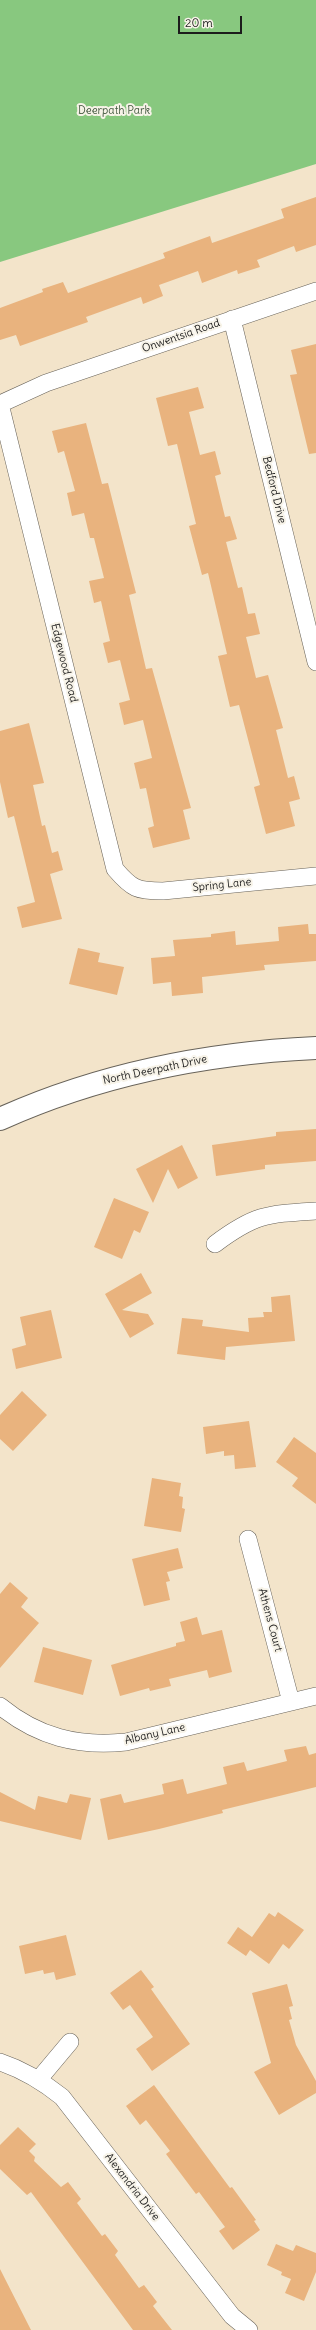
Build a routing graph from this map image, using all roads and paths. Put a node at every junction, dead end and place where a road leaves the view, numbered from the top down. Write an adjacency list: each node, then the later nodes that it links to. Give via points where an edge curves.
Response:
1 (316, 291): 2 (street, Onwentsia Road)
2 (232, 319): 3 (street, Onwentsia Road, via 46,383 0,404); 4 (street, Bedford Drive)
3 (8, 435): 6 (street, Edgewood Road, via 115,869)
4 (316, 662)
5 (316, 876): 6 (street, Spring Lane, via 163,891 141,891)
6 (129, 886)
7 (316, 1048): 8 (street, North Deerpath Drive, via 191,1060 144,1070 42,1100)
8 (0, 1119)
9 (316, 1211): 10 (street, via 270,1214 254,1218)
10 (215, 1244)
11 (248, 1539): 13 (street, Athens Court)
12 (316, 1696): 13 (street, Albany Lane)
13 (291, 1702): 14 (street, Albany Lane, via 126,1742 101,1744 56,1738 13,1716)
14 (0, 1706)
15 (70, 2042): 17 (street)
16 (0, 2062): 17 (street, Alexandria Drive)
17 (39, 2079): 18 (street, Alexandria Drive, via 62,2097 232,2316)
18 (250, 2330)

